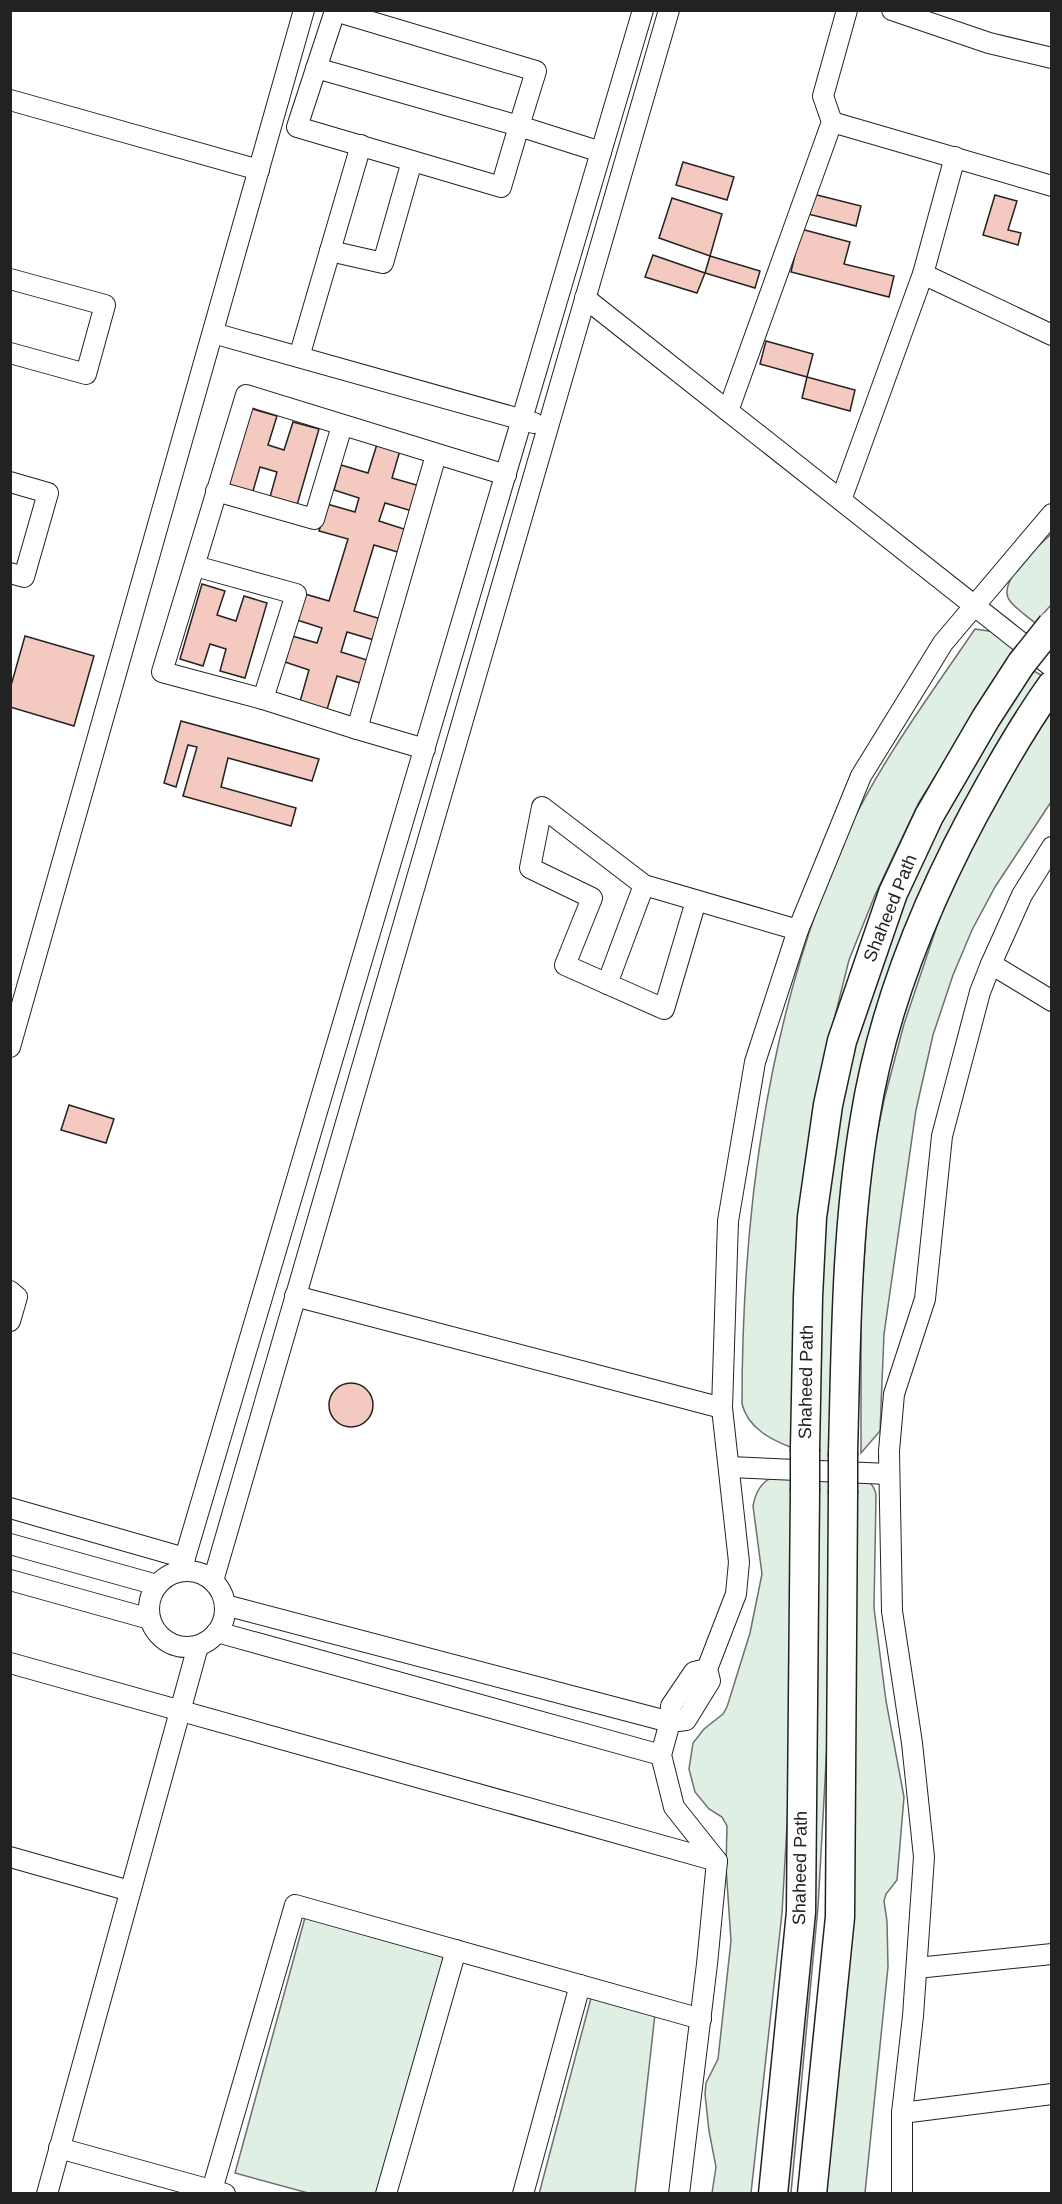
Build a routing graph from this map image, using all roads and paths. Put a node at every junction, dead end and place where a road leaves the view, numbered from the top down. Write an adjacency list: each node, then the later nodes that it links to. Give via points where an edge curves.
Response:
1 (304, 10): 15 (street)
2 (643, 10): 12 (street)
3 (669, 10): 20 (street)
4 (847, 10): 9 (street, via 822,96)
5 (892, 10): 6 (street, via 989,43)
6 (1052, 58)
7 (316, 68): 10 (street); 10 (street, via 335,11 536,71); 11 (street, via 297,127)
8 (10, 100): 15 (street)
9 (832, 122): 13 (street); 25 (street)
10 (519, 126): 12 (street); 14 (street, via 501,186)
11 (361, 145): 14 (street); 17 (street)
12 (601, 152): 26 (street)
13 (955, 157): 16 (street); 18 (street)
14 (412, 161): 17 (street, via 382,263)
15 (260, 170): 21 (street)
16 (1052, 186)
17 (330, 251): 24 (street)
18 (923, 274): 22 (street); 33 (street)
19 (10, 279): 23 (street, via 105,305 86,374)
20 (585, 298): 25 (street); 28 (street)
21 (213, 333): 24 (street); 50 (street)
22 (1052, 334)
23 (10, 353)
24 (298, 357): 26 (street)
25 (728, 411): 33 (street)
26 (522, 419): 28 (street); 30 (street)
27 (342, 426): 29 (street); 32 (street, via 314,519); 32 (street, via 246,396)
28 (548, 427): 52 (street)
29 (436, 455): 30 (street); 41 (street)
30 (506, 475): 42 (street)
31 (10, 482): 36 (street, via 48,493 24,577)
32 (216, 491): 35 (street)
33 (841, 500): 37 (street)
34 (1052, 514): 37 (street)
35 (195, 566): 40 (street, via 296,594); 40 (street, via 162,672)
36 (10, 573)
37 (974, 606): 39 (street); 46 (street, via 943,643 861,776)
38 (1052, 625): 87 (highway, Shaheed Path, bridge, via 986,718 906,864 842,1041 828,1106 812,1217 808,1297 801,1912)
39 (1051, 679): 88 (highway, Shaheed Path, bridge, via 963,832 927,908 879,1049 865,1118 846,1299 840,1917)
40 (263, 699): 41 (street)
41 (357, 729): 42 (street)
42 (425, 749): 59 (street)
43 (1052, 848): 47 (street, via 1022,895)
44 (644, 885): 45 (street); 48 (street); 48 (street, via 542,807 530,868 592,898 565,965)
45 (696, 901): 46 (street); 48 (street, via 664,1009)
46 (798, 930): 54 (street, via 754,1062 728,1221)
47 (991, 964): 49 (street); 56 (street, via 942,1136 925,1299 894,1394)
48 (607, 984)
49 (1052, 1001)
50 (10, 1047)
51 (10, 1291): 53 (street, via 17,1297)
52 (295, 1296): 54 (street); 61 (street)
53 (10, 1320)
54 (722, 1408): 55 (street)
55 (729, 1467): 56 (street); 69 (street, via 739,1562 735,1594 707,1669 694,1672 671,1706)
56 (889, 1474): 76 (street, via 892,1611 924,1857)
57 (10, 1508): 59 (street)
58 (10, 1544): 62 (street)
59 (183, 1564): 61 (street); 62 (street)
60 (10, 1580): 64 (street)
61 (213, 1581): 63 (street)
62 (157, 1585): 64 (street, via 148,1606)
63 (225, 1605): 65 (street); 69 (street)
64 (150, 1619): 66 (street, via 168,1642)
65 (217, 1632): 66 (street); 70 (street)
66 (198, 1646): 68 (street)
67 (10, 1663): 68 (street)
68 (180, 1710): 72 (street); 73 (street)
69 (670, 1722): 70 (street)
70 (661, 1755): 72 (street, via 674,1807)
71 (10, 1857): 73 (street)
72 (717, 1862): 78 (street)
73 (130, 1891): 81 (street)
74 (456, 1950): 77 (street); 82 (street, via 295,1905); 84 (street)
75 (1052, 1954): 76 (street)
76 (917, 1968): 80 (street)
77 (580, 1985): 78 (street); 85 (street)
78 (701, 2019): 86 (street)
79 (1052, 2094): 80 (street)
80 (902, 2113): 89 (street)
81 (59, 2148): 82 (street); 83 (street)
82 (219, 2192)
83 (46, 2193)
84 (386, 2193)
85 (522, 2193)
86 (679, 2193)
87 (773, 2193)
88 (812, 2193)
89 (902, 2193)

